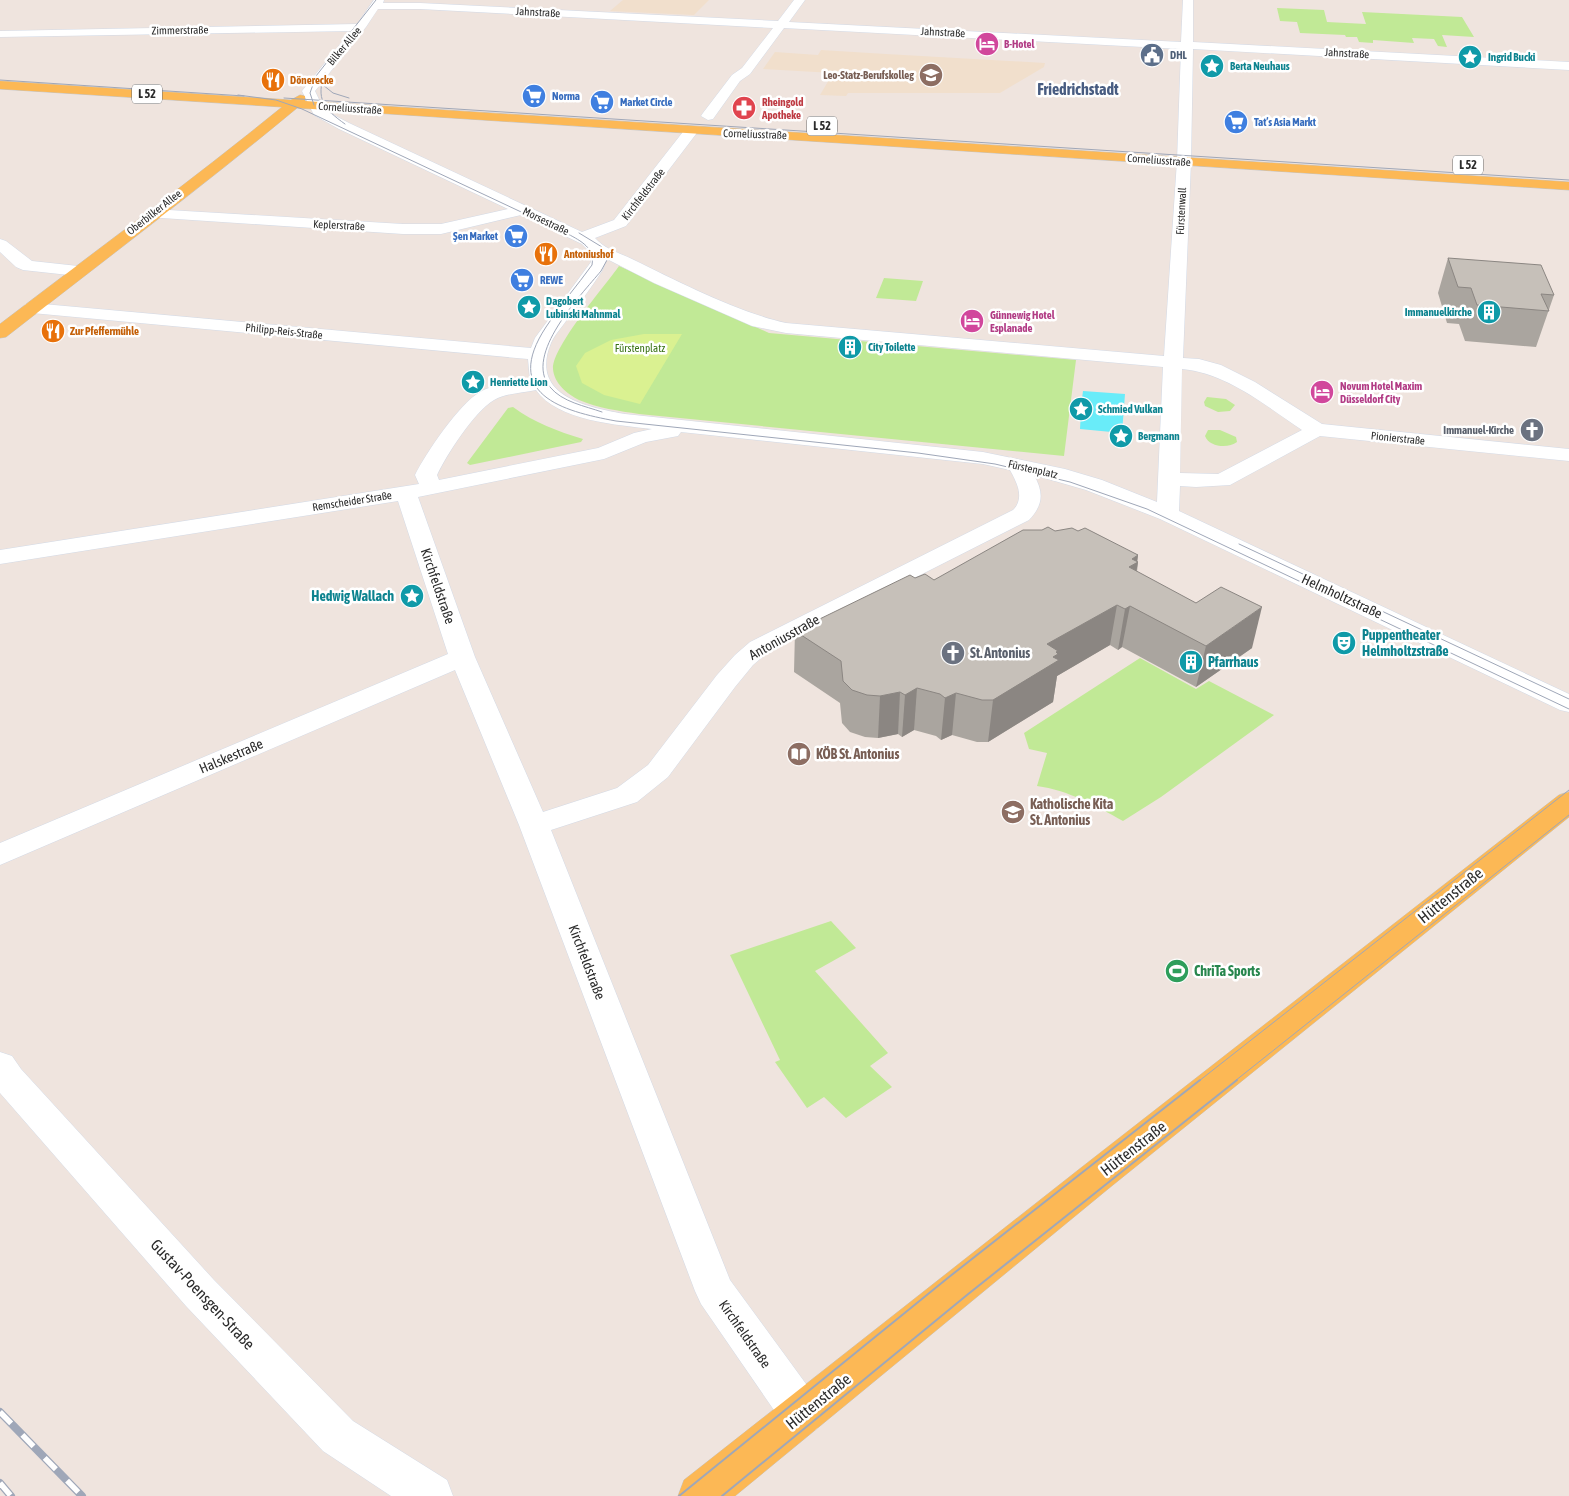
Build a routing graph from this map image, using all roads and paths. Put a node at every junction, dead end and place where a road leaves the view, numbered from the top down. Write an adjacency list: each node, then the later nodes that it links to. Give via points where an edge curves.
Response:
1 (800, 0): 4 (street)
2 (1188, 0): 7 (street, Fürstenwall)
3 (377, 3): 4 (street, Jahnstraße); 5 (street, Bilker Allee)
4 (781, 24): 7 (street, Jahnstraße); 20 (street)
5 (360, 27): 6 (street, Zimmerstraße); 13 (street, Bilker Allee)
6 (0, 34)
7 (1187, 45): 8 (street, Jahnstraße); 29 (street, Fürstenwall)
8 (1569, 66)
9 (0, 74): 10 (main road, L 52)
10 (132, 81)
11 (0, 85): 16 (main road, Corneliusstraße / L 52)
12 (292, 90): 13 (main road, Corneliusstraße)
13 (308, 91): 14 (main road, Corneliusstraße); 16 (main road, Oberbilker Allee); 17 (street, Morsestraße)
14 (326, 93)
15 (342, 94): 19 (main road, Corneliusstraße)
16 (295, 104): 17 (main road, Corneliusstraße / L 52); 33 (main road, Oberbilker Allee)
17 (316, 106): 18 (main road, Corneliusstraße / L 52); 26 (street, Morsestraße, via 319,112)
18 (378, 110): 25 (main road, Corneliusstraße / L 52); 26 (street, via 350,115 341,122)
19 (637, 113): 21 (main road, Corneliusstraße); 25 (main road, L 52, via 645,117 642,121)
20 (711, 113): 22 (main road, Corneliusstraße); 23 (main road, Corneliusstraße)
21 (662, 114)
22 (690, 115)
23 (728, 118)
24 (767, 120): 28 (main road, Corneliusstraße / L 52)
25 (600, 124): 27 (main road, Corneliusstraße / L 52)
26 (344, 126): 32 (street, Morsestraße)
27 (691, 131): 29 (main road, Corneliusstraße / L 52); 34 (street, Kirchfeldstraße, via 620,223)
28 (1012, 136)
29 (1181, 152): 30 (main road, Corneliusstraße / L 52); 31 (main road, Corneliusstraße / L 52); 41 (street, Fürstenwall)
30 (1521, 168)
31 (1569, 186)
32 (524, 210): 33 (street, Keplerstraße, via 441,229); 34 (street, Morsestraße)
33 (152, 214): 37 (main road, Oberbilker Allee)
34 (580, 238): 36 (street, Morsestraße)
35 (0, 244): 37 (street, via 29,266)
36 (598, 251): 40 (street, via 599,262 594,271 542,342); 41 (street, Morsestraße, via 769,325)
37 (78, 271): 38 (main road, Oberbilker Allee)
38 (32, 308): 39 (main road, Oberbilker Allee); 40 (street, Philipp-Reis-Straße)
39 (1, 331)
40 (537, 354): 42 (street, via 535,366)
41 (1173, 362): 44 (street, via 1214,368); 47 (street)
42 (540, 384): 43 (street, Fürstenplatz, via 558,402 580,411 625,420); 48 (street, Kirchfeldstraße, via 486,396 431,463)
43 (700, 427): 46 (street, Fürstenplatz); 48 (street, Remscheider Straße, via 641,437 604,453)
44 (1318, 430): 45 (street, Pionierstraße); 47 (street, via 1222,480 1196,482)
45 (1569, 454)
46 (1017, 464): 49 (street, Fürstenplatz, via 1094,485); 54 (street, Antoniusstraße, via 1028,482 1031,502 1021,515 759,647 726,681 658,771 627,795)
47 (1169, 478): 49 (street)
48 (418, 490): 50 (street, Remscheider Straße); 51 (street, Kirchfeldstraße)
49 (1168, 514): 52 (street, Helmholtzstraße)
50 (0, 557)
51 (462, 656): 54 (street, Kirchfeldstraße); 55 (street, Halskestraße)
52 (1569, 704)
53 (1569, 802): 57 (main road, Hüttenstraße)
54 (534, 825): 57 (street, Kirchfeldstraße, via 715,1291)
55 (0, 855)
56 (0, 1066): 58 (street, Gustav-Poensgen-Straße, via 194,1286 338,1436)
57 (802, 1414): 59 (main road, Hüttenstraße)
58 (431, 1496)
59 (700, 1496)

